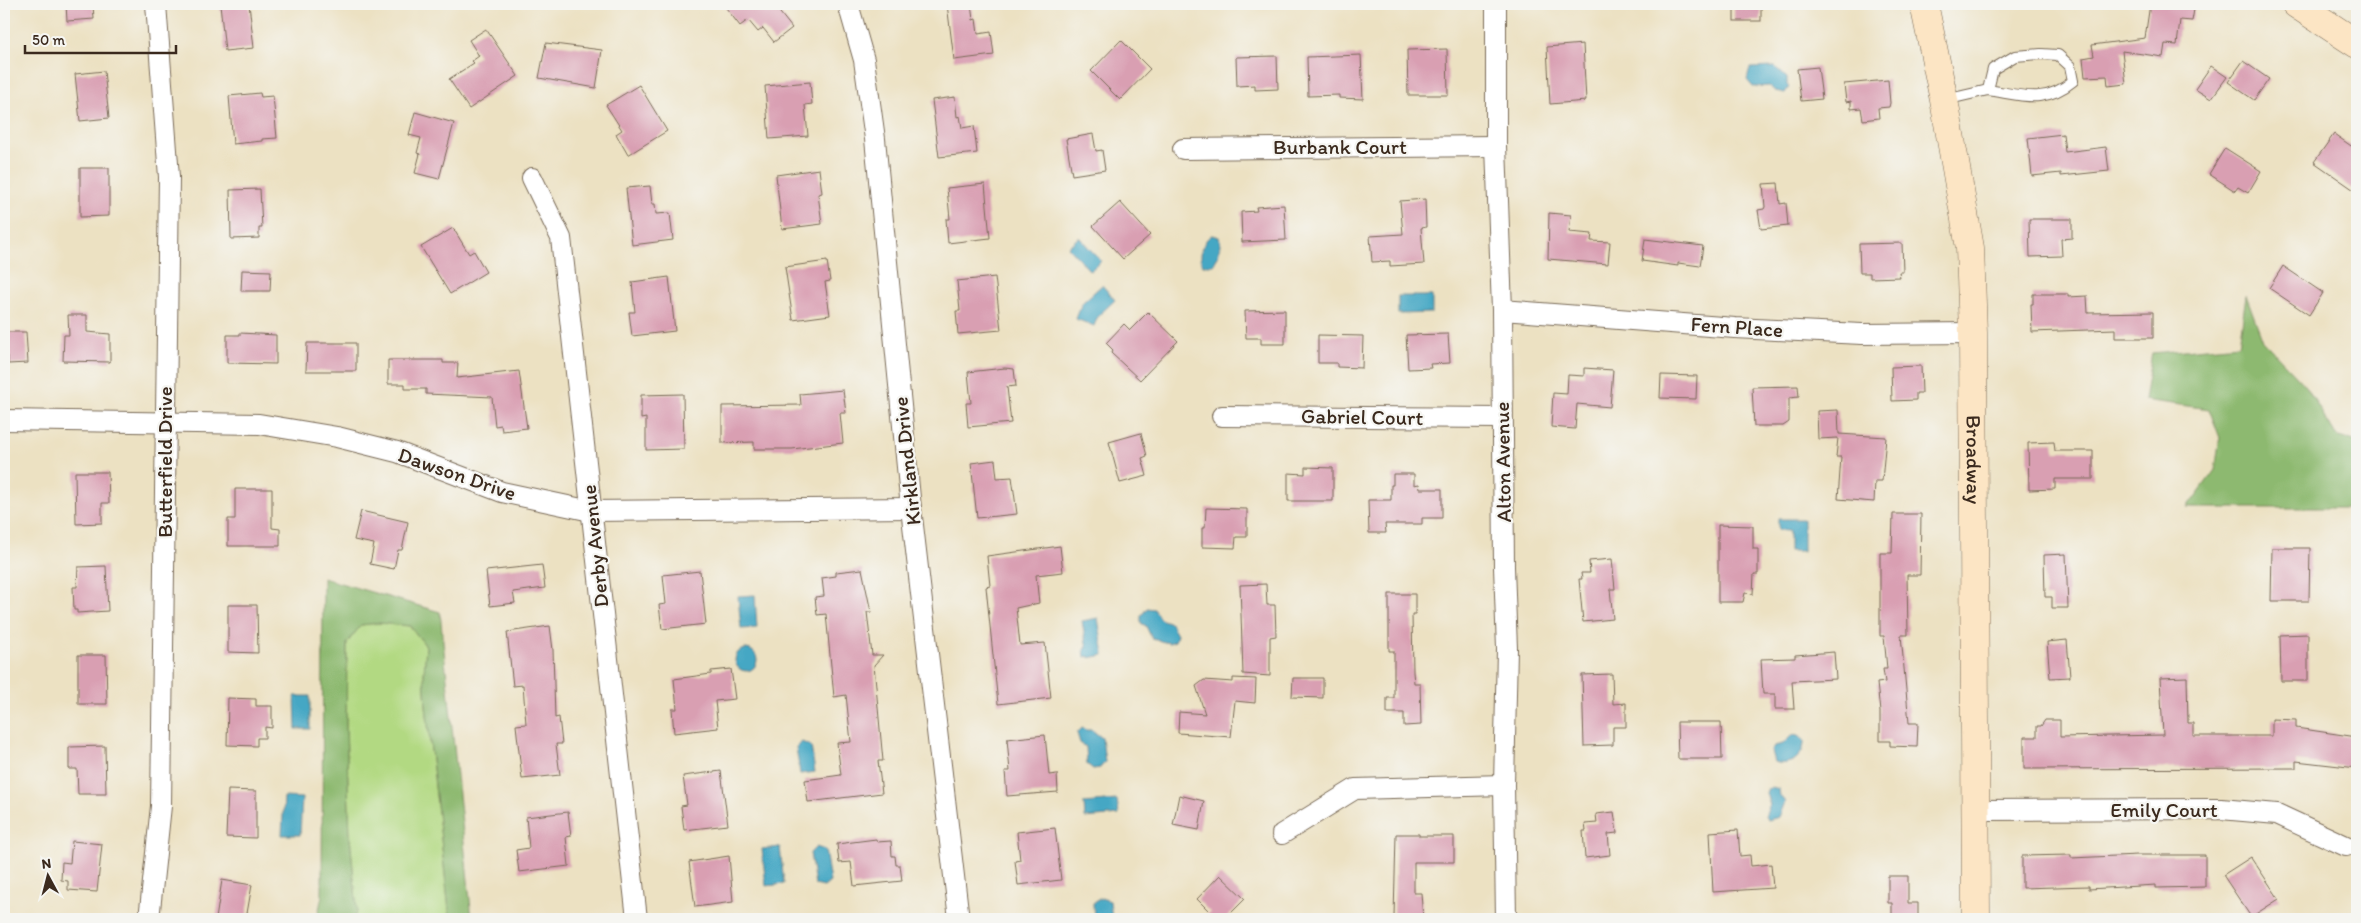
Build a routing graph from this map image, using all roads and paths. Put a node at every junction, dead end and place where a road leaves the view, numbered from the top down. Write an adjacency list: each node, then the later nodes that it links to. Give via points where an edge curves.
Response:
1 (156, 4): 17 (street, Butterfield Drive, via 169,177)
2 (848, 4): 18 (street, Kirkland Drive, via 864,60 876,140)
3 (1496, 4): 9 (street, Alton Avenue)
4 (1924, 4): 8 (main road, Broadway)
5 (2296, 4): 6 (main road)
6 (2357, 44)
7 (1988, 90): 7 (lane, via 1994,70 2015,56 2058,55 2070,66 2073,81 2063,90 2040,98); 8 (lane)
8 (1944, 100): 13 (main road, Broadway, via 1970,248)
9 (1496, 146): 10 (street, Burbank Court); 12 (street, Alton Avenue)
10 (1183, 149)
11 (532, 178): 19 (street, Derby Avenue, via 561,238)
12 (1502, 310): 13 (street, Fern Place, via 1745,329 1862,334); 15 (street, Alton Avenue)
13 (1973, 333): 21 (main road, Broadway)
14 (1222, 416): 15 (street, Gabriel Court)
15 (1502, 418): 20 (street, Alton Avenue, via 1507,649)
16 (4, 420): 17 (street, Dawson Drive)
17 (164, 422): 19 (street, Dawson Drive, via 258,424 337,438 397,452 502,492); 24 (street, Butterfield Drive, via 161,806)
18 (911, 508): 19 (street, Dawson Drive); 26 (street, Kirkland Drive)
19 (591, 511): 25 (street, Derby Avenue)
20 (1504, 785): 22 (street, via 1355,789); 27 (street, Alton Avenue)
21 (1974, 810): 23 (street, Emily Court, via 2221,809 2277,814); 28 (main road, Broadway)
22 (1282, 834)
23 (2346, 846)
24 (149, 919)
25 (637, 919)
26 (960, 919)
27 (1506, 919)
28 (1976, 919)

